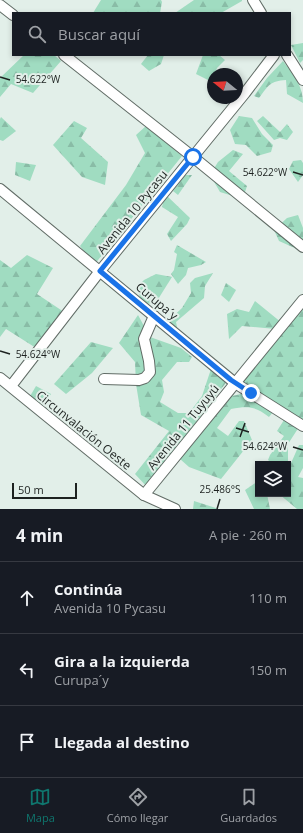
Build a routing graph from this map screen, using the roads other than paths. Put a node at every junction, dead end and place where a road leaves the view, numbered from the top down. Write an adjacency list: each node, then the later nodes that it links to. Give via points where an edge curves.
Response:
1 (253, 0): 3 (street)
2 (0, 5): 4 (street)
3 (260, 12)
4 (12, 14)
5 (65, 56): 9 (street)
6 (273, 56): 9 (street, Avenida 10 Pycasu)
7 (288, 56): 8 (street)
8 (303, 80)
9 (193, 157): 11 (street); 12 (street, Avenida 10 Pycasu)
10 (0, 189): 12 (street, Curupa´y)
11 (303, 247)
12 (100, 271): 14 (street, Curupa´y); 18 (street, Avenida 10 Pycasu)
13 (303, 300): 17 (street, Avenida 11 Tuyuyú)
14 (154, 316): 16 (street, via 144,339 150,372 145,378 138,380); 17 (street, Curupa´y)
15 (0, 378): 18 (street, Circunvalación Oeste)
16 (104, 379)
17 (235, 383): 19 (street, Curupa´y); 20 (street, Avenida 11 Tuyuyú)
18 (11, 386): 20 (street, Circunvalación Oeste)
19 (303, 426)
20 (144, 496): 21 (street, Circunvalación Oeste)
21 (175, 509)

